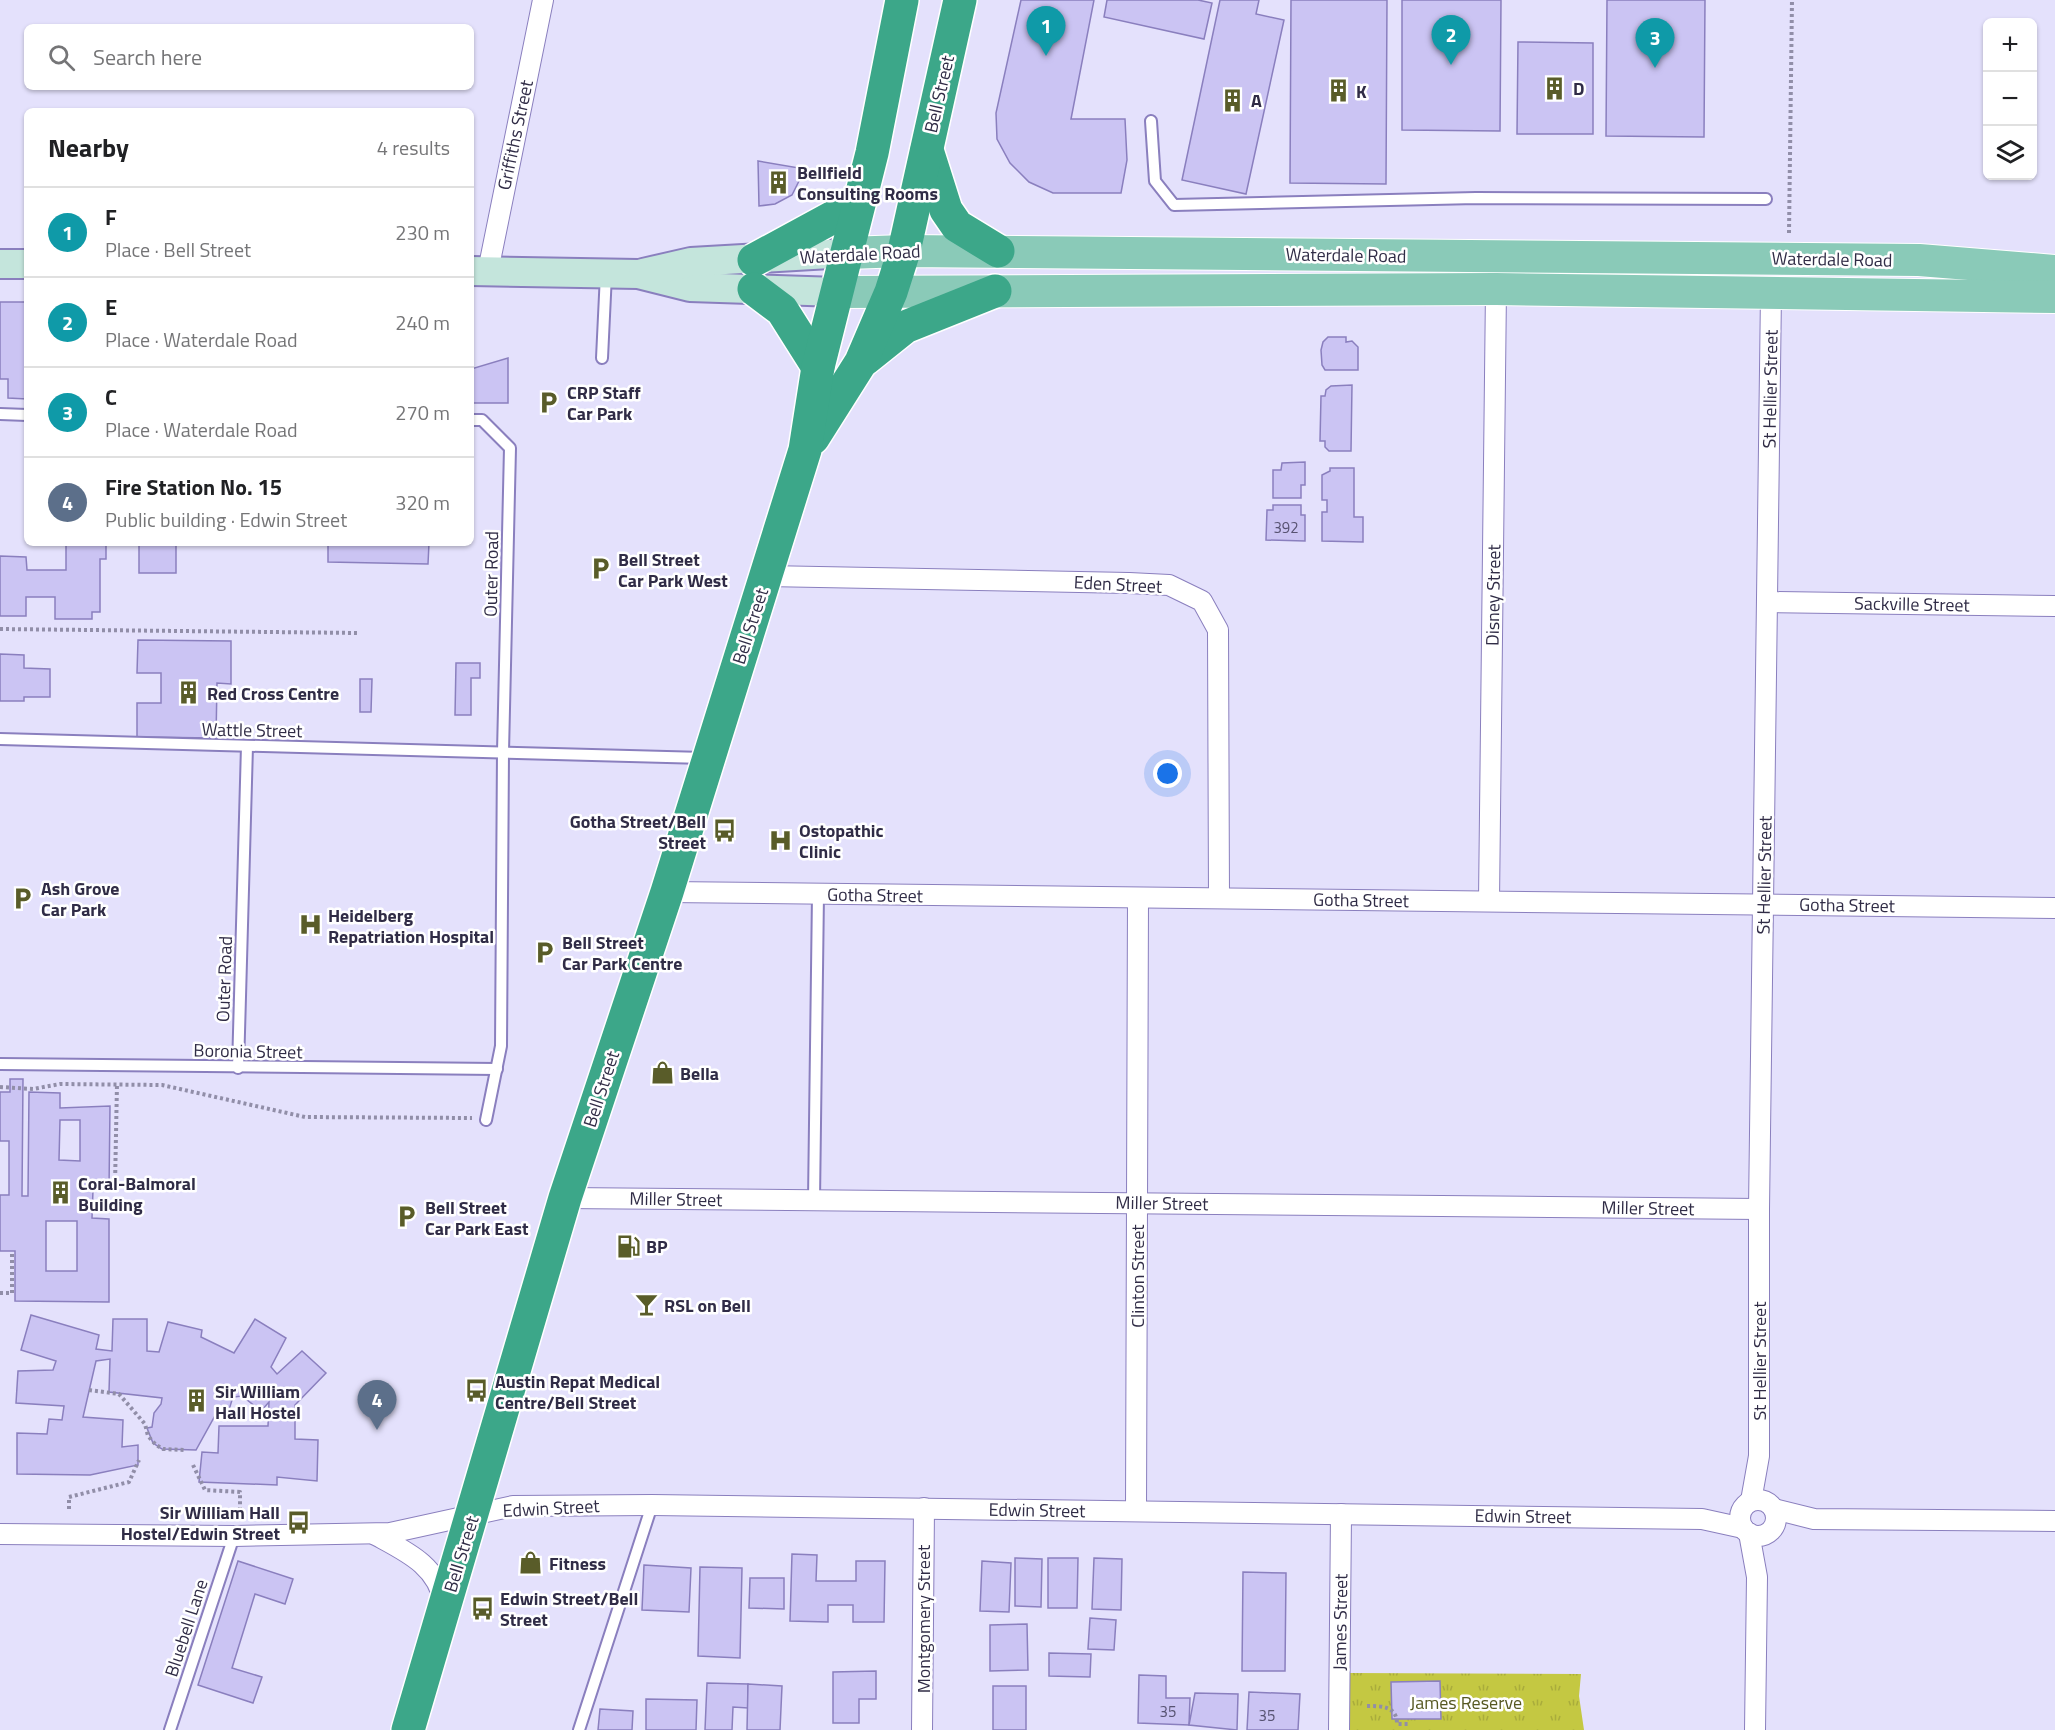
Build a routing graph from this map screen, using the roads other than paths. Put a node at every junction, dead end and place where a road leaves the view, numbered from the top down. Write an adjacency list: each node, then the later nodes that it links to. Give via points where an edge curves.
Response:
1 (543, 0): 14 (street, Griffiths Street)
2 (903, 0): 7 (highway, Bell Street)
3 (960, 0): 5 (highway, Bell Street)
4 (1151, 121): 6 (lane, via 1155,181 1174,205 1476,198)
5 (927, 148): 8 (highway, Bell Street); 9 (highway, via 946,210 957,226)
6 (1766, 200)
7 (860, 203): 11 (highway, Bell Street); 17 (highway)
8 (904, 251): 9 (main road, Waterdale Road); 11 (main road, Waterdale Road); 21 (highway, Bell Street)
9 (998, 251): 10 (main road, Waterdale Road)
10 (1781, 251): 15 (main road, Waterdale Road); 22 (main road)
11 (847, 253): 17 (street, Waterdale Road); 19 (highway, Bell Street)
12 (0, 264): 13 (street)
13 (24, 264)
14 (479, 271): 16 (street, Waterdale Road)
15 (2055, 271)
16 (606, 273): 17 (street, Waterdale Road, via 638,274 691,262); 24 (lane)
17 (754, 274): 19 (street, Waterdale Road); 26 (highway)
18 (1496, 289): 20 (main road, Waterdale Road); 22 (main road, Waterdale Road); 42 (street, Disney Street)
19 (838, 291): 21 (main road, Waterdale Road); 26 (highway, Bell Street)
20 (995, 291): 21 (main road, Waterdale Road); 25 (highway, via 905,327)
21 (891, 292): 25 (highway, Bell Street)
22 (1772, 293): 23 (main road, Waterdale Road); 32 (street, St Hellier Street)
23 (2055, 297)
24 (602, 358)
25 (861, 362): 30 (highway, Bell Street)
26 (818, 367): 30 (highway, Bell Street)
27 (0, 414): 28 (lane)
28 (24, 415)
29 (474, 420): 36 (lane, Outer Road, via 482,420 510,448)
30 (805, 450): 31 (highway, Bell Street)
31 (766, 576): 37 (highway, Bell Street); 41 (street, Eden Street, via 1169,585 1202,601 1218,630)
32 (1769, 602): 33 (street, Sackville Street); 43 (street, St Hellier Street)
33 (2055, 606)
34 (0, 739): 35 (lane, Wattle Street)
35 (247, 746): 36 (lane, Wattle Street); 46 (lane, Outer Road)
36 (503, 752): 37 (lane, Wattle Street); 47 (lane, Outer Road, via 501,1046)
37 (707, 758): 38 (highway, Bell Street)
38 (666, 892): 39 (street, Gotha Street); 49 (highway, Bell Street)
39 (818, 894): 40 (street, Gotha Street); 50 (lane)
40 (1138, 897): 41 (street, Gotha Street); 51 (street, Clinton Street)
41 (1219, 898): 42 (street, Gotha Street)
42 (1489, 901): 43 (street, Gotha Street)
43 (1764, 904): 44 (street, Gotha Street); 52 (street, St Hellier Street)
44 (2055, 908)
45 (0, 1064): 46 (lane, Boronia Street)
46 (238, 1068): 47 (lane, Boronia Street)
47 (496, 1069): 48 (lane, Outer Road)
48 (486, 1120)
49 (565, 1198): 50 (street, Miller Street); 57 (highway, Bell Street)
50 (814, 1200): 51 (street, Miller Street)
51 (1137, 1203): 52 (street, Miller Street); 55 (street, Clinton Street)
52 (1759, 1209): 58 (street, St Hellier Street)
53 (652, 1505): 54 (street, Edwin Street); 57 (street, Edwin Street, via 513,1506); 66 (lane)
54 (924, 1508): 55 (street, Edwin Street); 67 (street, Montgomery Street)
55 (1136, 1511): 56 (street, Edwin Street)
56 (1341, 1514): 58 (street, Edwin Street); 68 (street, James Street)
57 (472, 1516): 61 (street, Edwin Street); 63 (highway, Bell Street)
58 (1759, 1518): 59 (street, Edwin Street); 69 (street, St Hellier Street)
59 (2055, 1521)
60 (0, 1534): 62 (street, Edwin Street)
61 (374, 1534): 62 (street, Edwin Street); 63 (street, via 424,1562 442,1587)
62 (234, 1536): 64 (lane, Bluebell Lane)
63 (445, 1608): 65 (highway, Bell Street)
64 (170, 1730)
65 (408, 1730)
66 (579, 1730)
67 (922, 1730)
68 (1339, 1730)
69 (1755, 1730)

